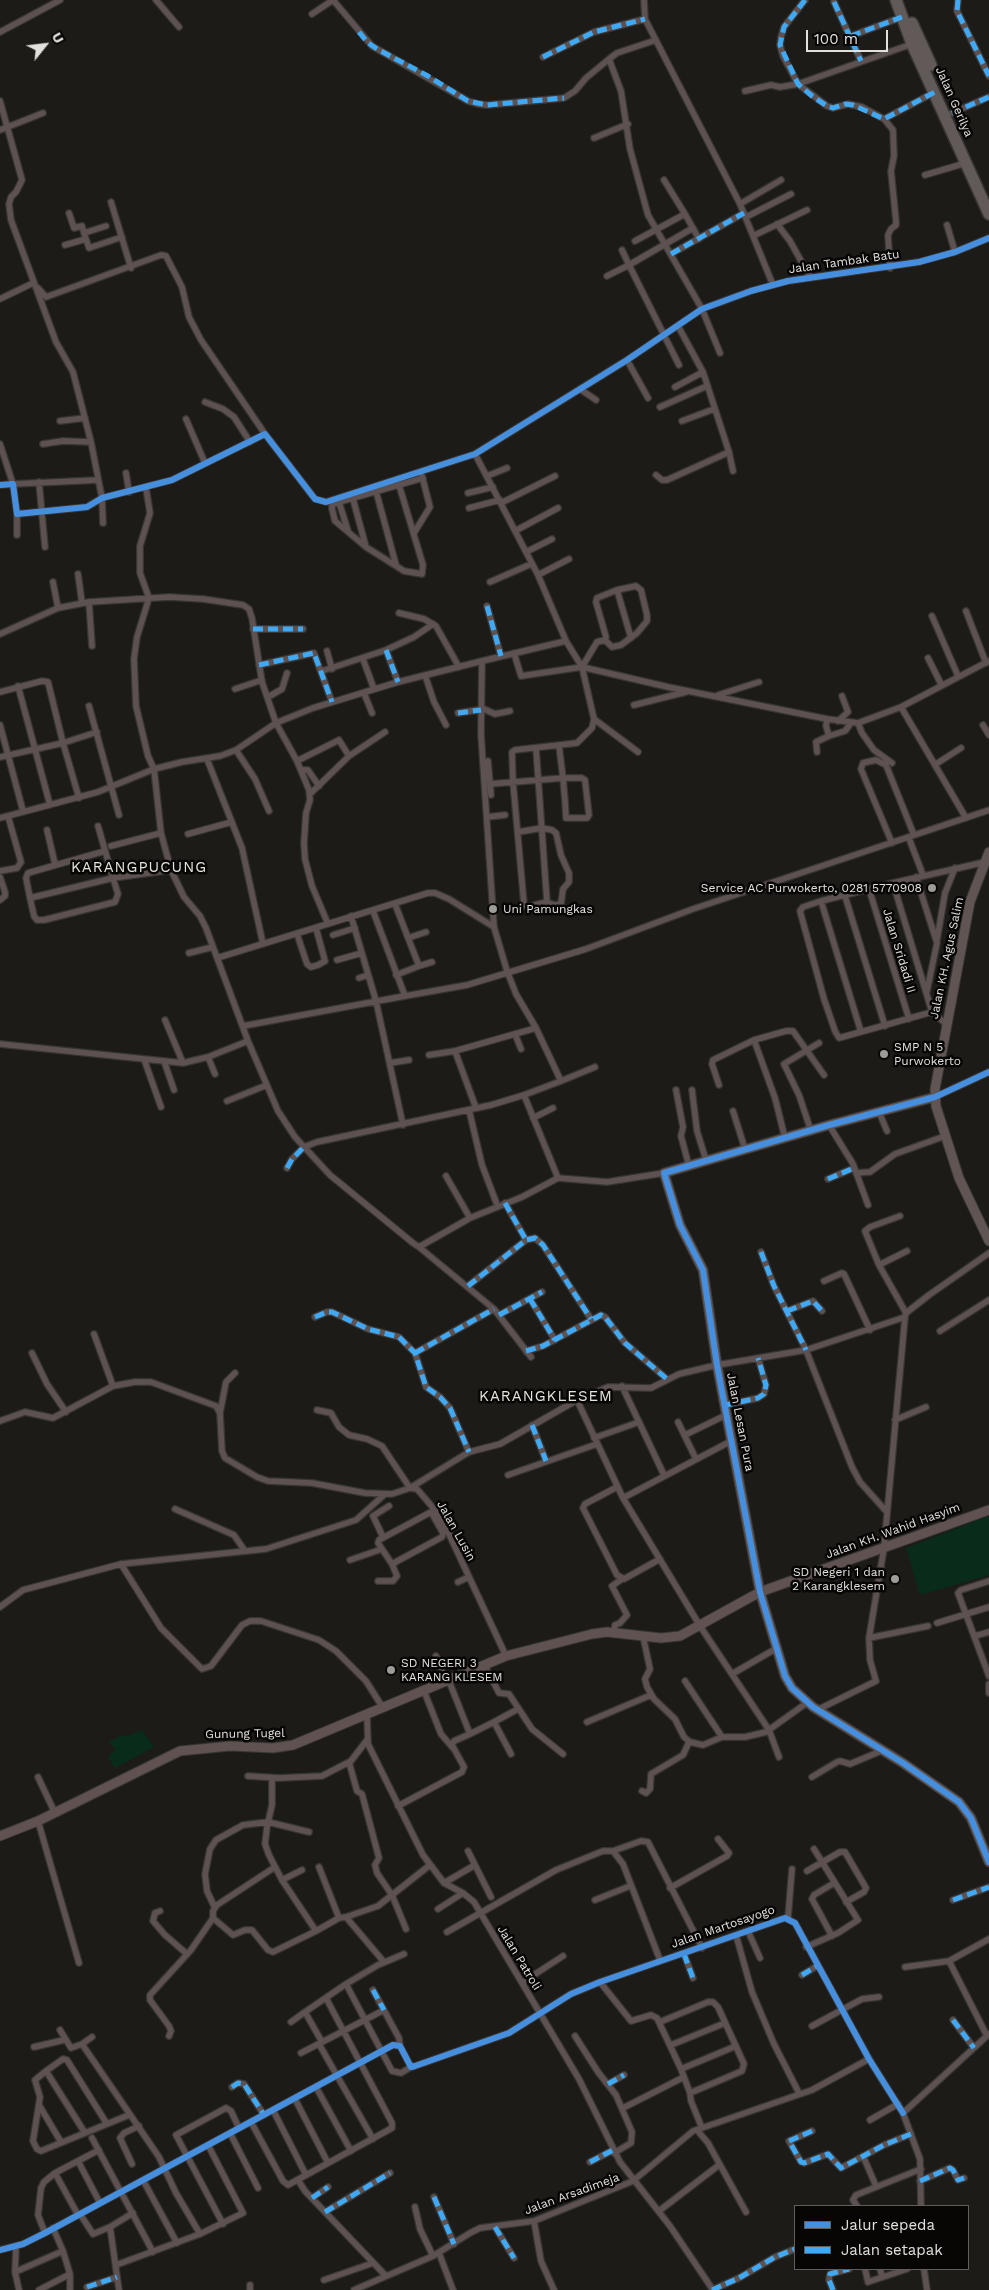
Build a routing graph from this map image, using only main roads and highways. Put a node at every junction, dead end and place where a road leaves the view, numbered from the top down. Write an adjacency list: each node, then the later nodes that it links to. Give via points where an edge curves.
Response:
1 (896, 0): 3 (highway, Jalan Gerilya)
2 (903, 0): 3 (highway, Jalan Gerilya)
3 (910, 28): 4 (highway, Jalan Gerilya); 5 (highway, Jalan Gerilya, via 912,44)
4 (989, 196)
5 (989, 214)
6 (989, 1510): 7 (main road, Jalan KH. Wahid Hasyim, via 760,1592 672,1638 614,1632)
7 (581, 1637): 8 (main road, Gunung Tugel, via 484,1664 288,1746 230,1746 180,1751 38,1821)
8 (0, 1836)

